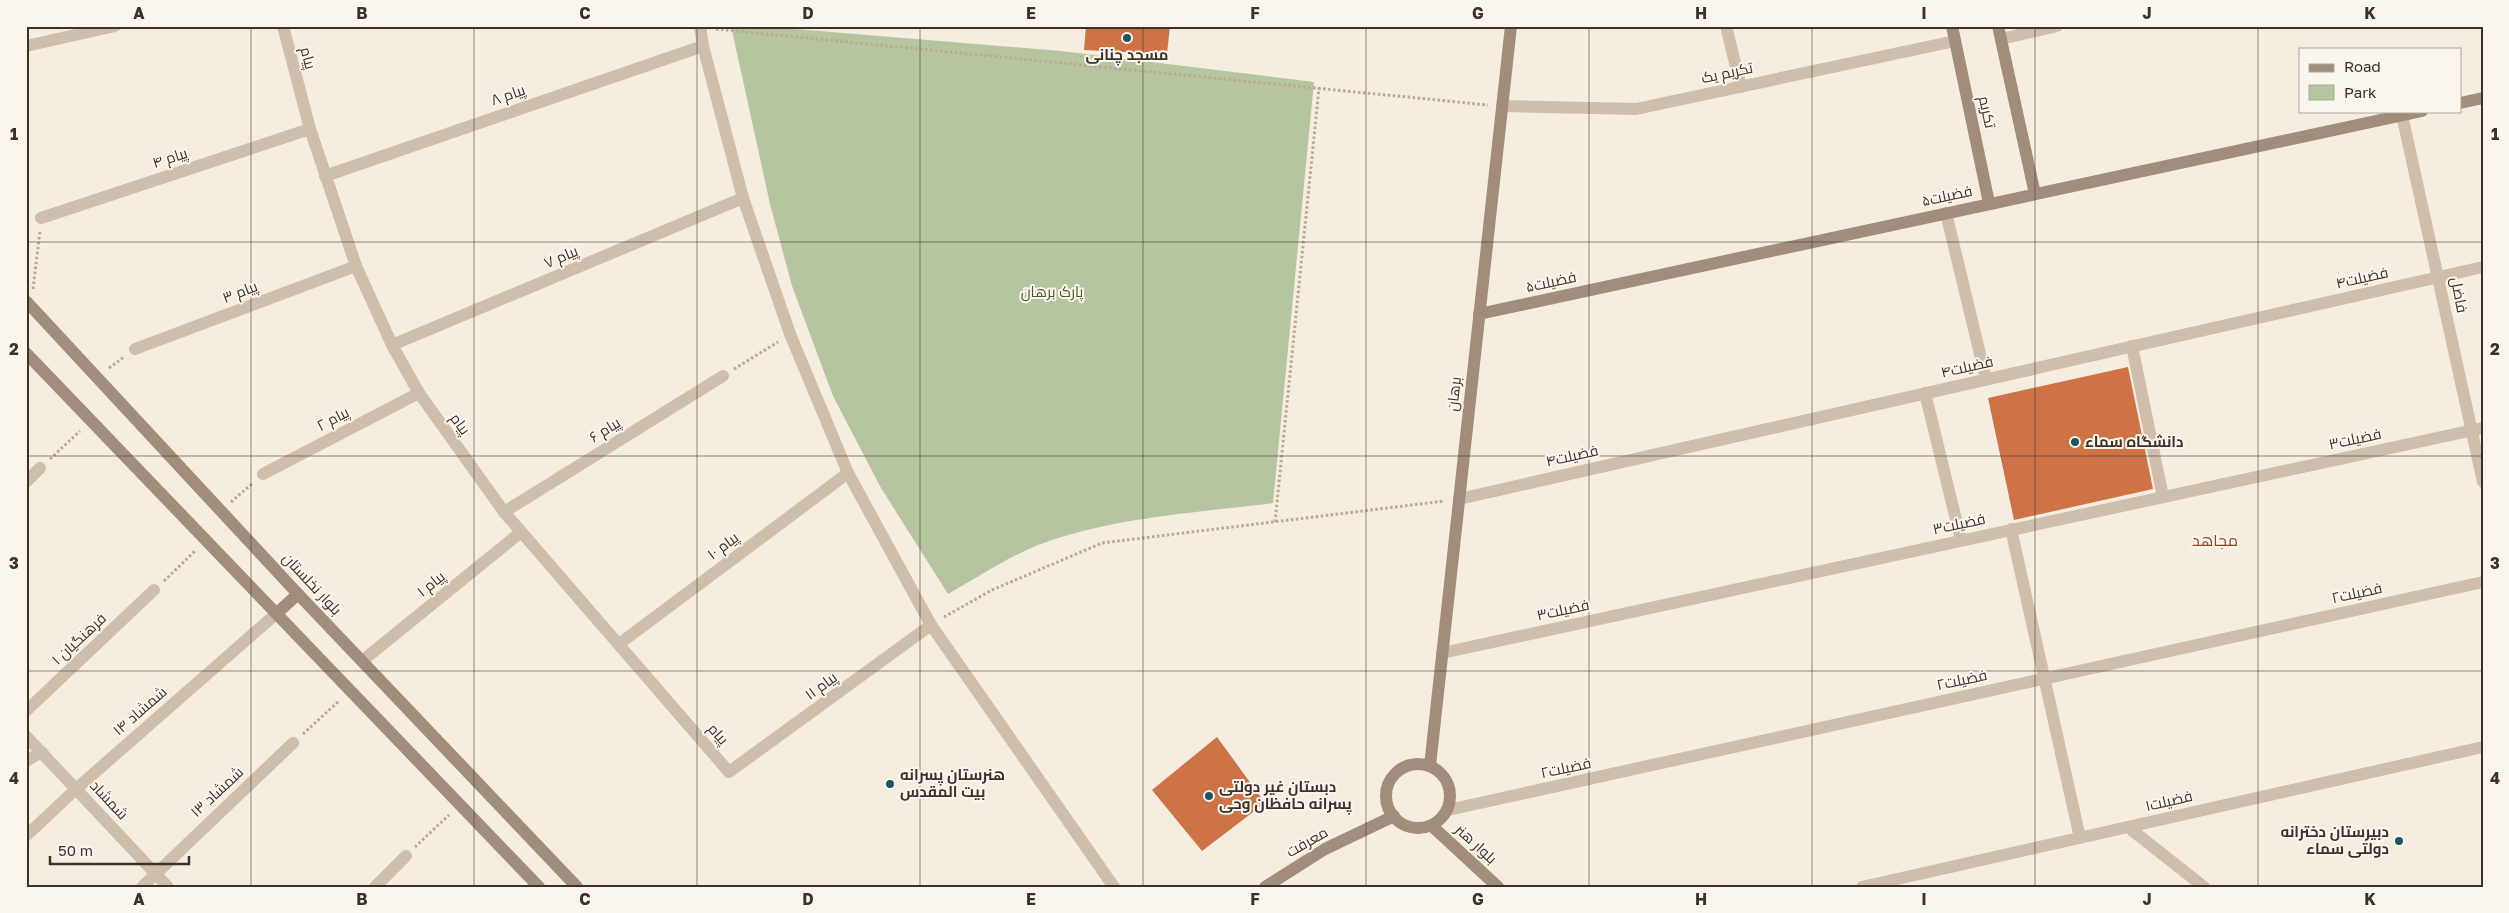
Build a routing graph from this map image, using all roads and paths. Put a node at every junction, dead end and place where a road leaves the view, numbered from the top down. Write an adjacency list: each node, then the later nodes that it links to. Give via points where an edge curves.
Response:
1 (115, 26): 11 (street)
2 (283, 26): 20 (street, پیام)
3 (1511, 26): 17 (street, برهان)
4 (1726, 26): 13 (street)
5 (1952, 26): 10 (street, تکریم)
6 (1998, 26): 9 (street, تکریم)
7 (2056, 26): 9 (street)
8 (700, 27): 12 (street); 14 (path)
9 (2001, 39): 22 (street, تکریم)
10 (1955, 41): 13 (street, تکریم یک); 24 (street, تکریم)
11 (26, 46)
12 (703, 46): 21 (street, پیام ۸); 23 (street)
13 (1741, 87): 17 (street, تکریم یک, via 1636,109)
14 (1319, 88): 17 (path); 53 (path)
15 (2483, 98): 16 (street)
16 (2462, 103)
17 (1502, 106): 31 (street, برهان)
18 (2417, 112): 19 (street, فضیلت۵)
19 (2402, 115): 22 (street, فضیلت۵); 29 (street, فاضل)
20 (310, 128): 21 (street, پیام); 26 (street, پیام ۴)
21 (324, 176): 27 (street, پیام)
22 (2035, 194): 24 (street, فضیلت۵)
23 (743, 198): 32 (street); 33 (street, پیام ۷)
24 (1989, 204): 25 (street, فضیلت۵)
25 (1946, 213): 31 (street, فضیلت۵); 39 (street)
26 (41, 218): 30 (path)
27 (356, 266): 33 (street, پیام); 35 (street, پیام ۳)
28 (2483, 267): 29 (street, فضیلت۴)
29 (2440, 277): 34 (street, فضیلت۴); 43 (street, فاضل)
30 (29, 304): 38 (street, بلوار نخلستان)
31 (1480, 314): 50 (street, برهان)
32 (790, 334): 37 (path); 45 (street)
33 (392, 345): 41 (street, پیام)
34 (2132, 346): 39 (street, فضیلت۴); 49 (street)
35 (135, 349): 38 (path)
36 (26, 353): 42 (street)
37 (723, 376): 52 (street, پیام ۶)
38 (97, 377): 60 (street, بلوار نخلستان)
39 (1986, 379): 40 (street, فضیلت۴)
40 (1925, 393): 50 (street, فضیلت۴); 57 (street)
41 (419, 394): 46 (street, پیام ۲); 52 (street, پیام)
42 (92, 421): 44 (path); 56 (street)
43 (2476, 429): 48 (street, فاضل); 49 (street, فضیلت۳)
44 (40, 468): 47 (street)
45 (848, 473): 62 (street); 63 (street, پیام ۱۰)
46 (263, 474): 51 (path)
47 (26, 482)
48 (2483, 482)
49 (2163, 497): 54 (street, فضیلت۳)
50 (1459, 499): 53 (path); 64 (street, برهان)
51 (226, 506)
52 (504, 512): 55 (street, پیام)
53 (1275, 522): 62 (path, via 1102,543 992,590)
54 (2011, 529): 57 (street, فضیلت۳); 66 (street)
55 (521, 532): 63 (street, پیام); 65 (street, پیام ۱)
56 (206, 540): 59 (path); 61 (street)
57 (1960, 540): 64 (street, فضیلت۳)
58 (2483, 582): 66 (street, فضیلت۲)
59 (154, 590): 68 (street, فرهنگیان ۱)
60 (298, 594): 61 (street); 65 (street, بلوار نخلستان)
61 (277, 613): 67 (street); 76 (street, شمشاد ۱۴)
62 (931, 625): 75 (street, پیام ۱۱); 91 (street)
63 (618, 644): 75 (street, پیام)
64 (1442, 653): 74 (street, برهان)
65 (362, 661): 90 (street, بلوار نخلستان)
66 (2046, 679): 78 (street, فضیلت۲); 83 (street)
67 (351, 690): 70 (path); 77 (street)
68 (26, 711)
69 (26, 736): 72 (street, شمشاد)
70 (293, 743): 85 (street, شمشاد ۱۳)
71 (2483, 747): 81 (street, فضیلت۱)
72 (42, 752): 73 (street); 76 (street, شمشاد)
73 (26, 761)
74 (1430, 766): 78 (street, via 1439,771 1450,789); 79 (street, via 1408,765 1391,777 1385,798 1387,808)
75 (729, 772)
76 (76, 789): 82 (street, شمشاد ۱۴); 85 (street, شمشاد)
77 (460, 804): 84 (path); 89 (street)
78 (1448, 810): 80 (street)
79 (1394, 816): 80 (street, via 1401,825 1415,829); 92 (street, معرفت, via 1324,849)
80 (1432, 826): 93 (street, بلوار هنر)
81 (2128, 827): 83 (street, فضیلت۱); 95 (street)
82 (26, 836)
83 (2080, 838): 94 (street, فضیلت۱)
84 (406, 856): 88 (street)
85 (155, 873): 86 (street, شمشاد ۱۳); 87 (street, شمشاد)
86 (142, 887)
87 (168, 887)
88 (375, 887)
89 (539, 887)
90 (577, 887)
91 (1114, 887)
92 (1265, 887)
93 (1498, 887)
94 (1864, 887)
95 (2204, 887)

